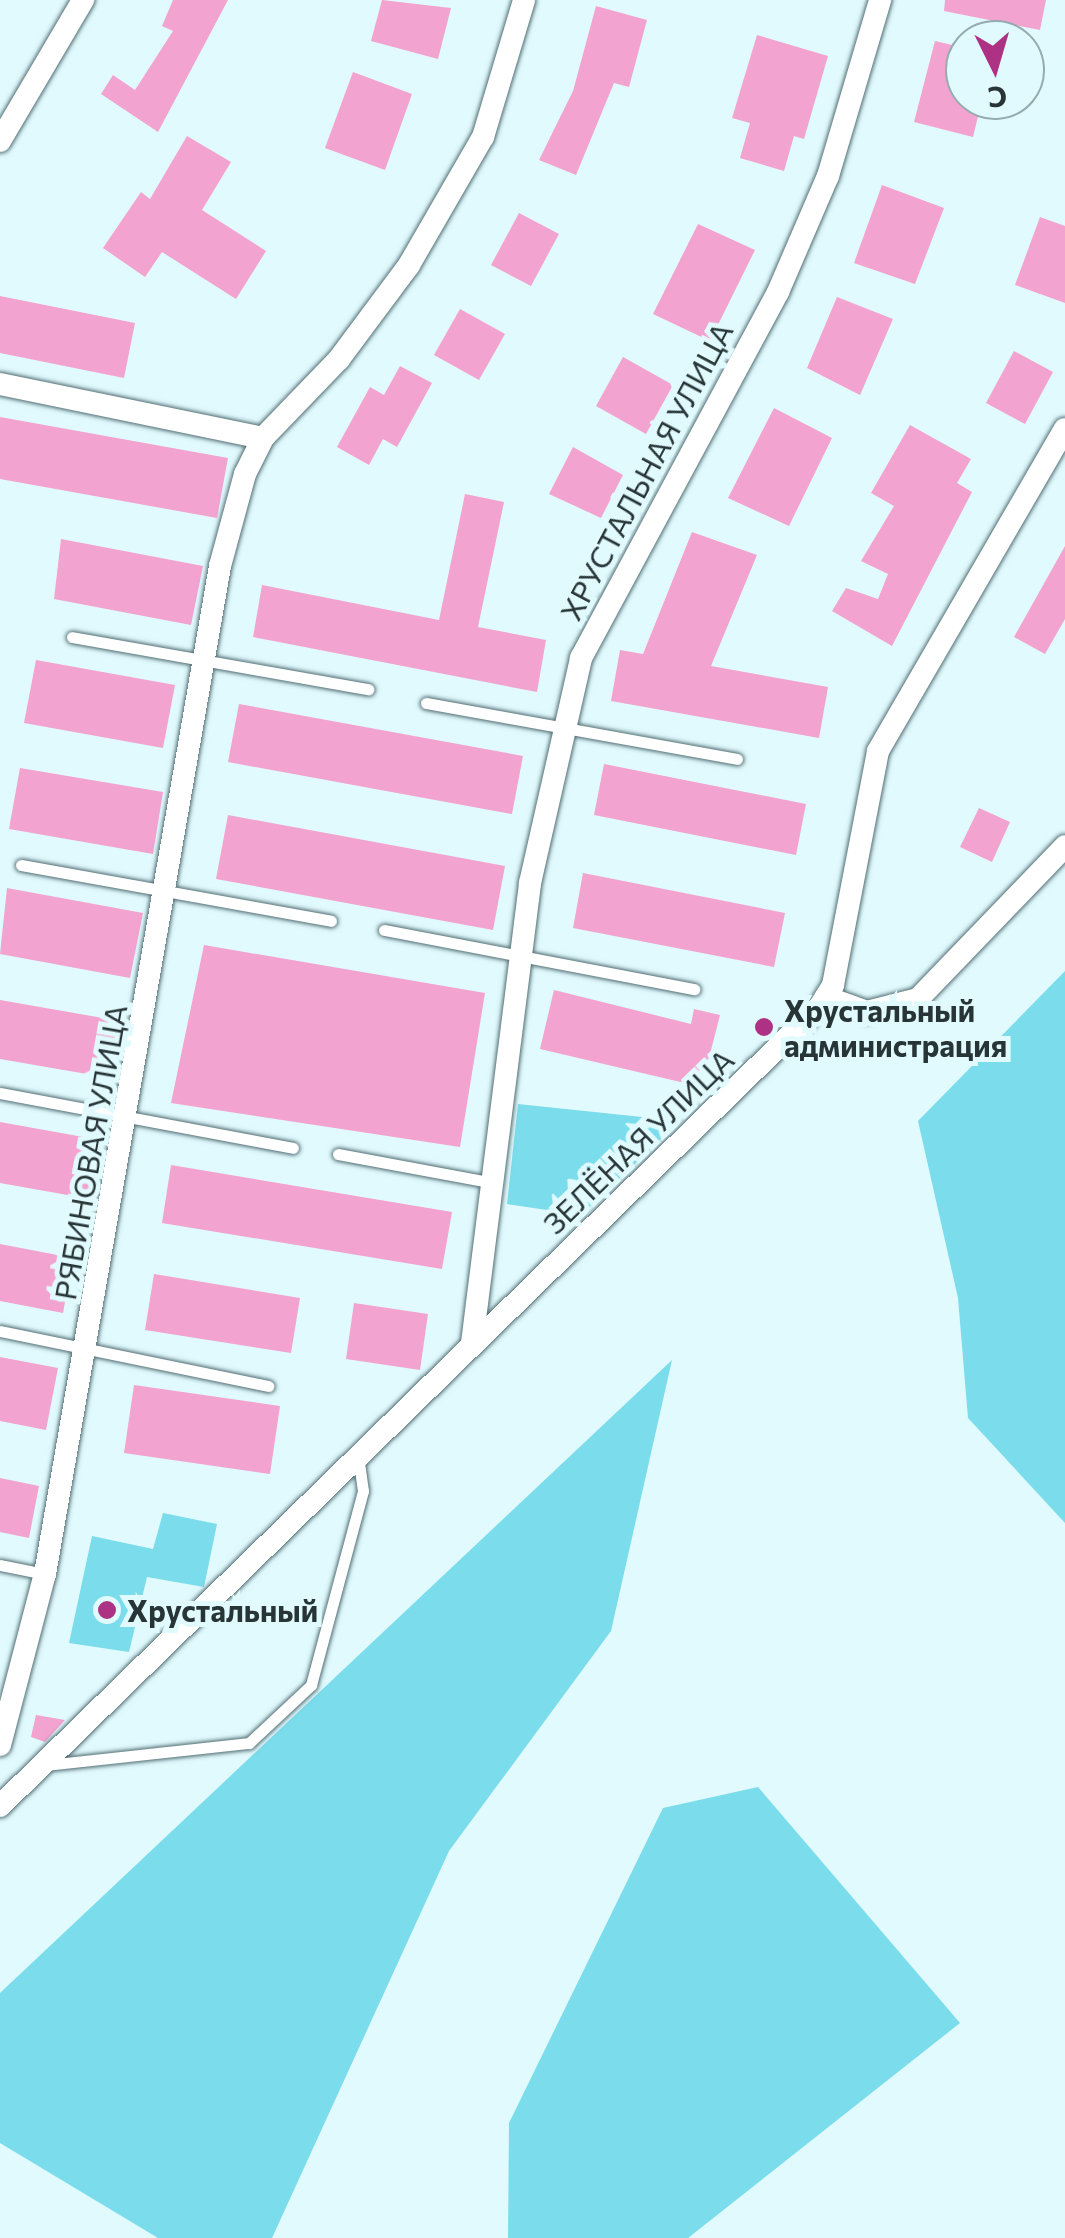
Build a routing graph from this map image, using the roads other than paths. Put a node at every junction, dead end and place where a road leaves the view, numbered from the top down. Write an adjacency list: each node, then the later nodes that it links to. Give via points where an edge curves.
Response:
1 (84, 0): 4 (street)
2 (524, 0): 7 (street, via 482,137 409,266 340,359)
3 (880, 0): 12 (street, ХРУСТАЛЬНАЯ УЛИЦА, via 828,176 778,292 602,607)
4 (0, 141)
5 (0, 384): 7 (street)
6 (1065, 429): 21 (street, via 878,750)
7 (262, 438): 9 (street, РЯБИНОВАЯ УЛИЦА, via 220,566)
8 (72, 637): 9 (lane)
9 (204, 662): 10 (lane); 16 (street, РЯБИНОВАЯ УЛИЦА)
10 (368, 688)
11 (426, 703): 12 (lane)
12 (561, 729): 13 (lane); 19 (street, ХРУСТАЛЬНАЯ УЛИЦА)
13 (737, 759)
14 (1065, 846): 21 (street, via 918,998 867,1012)
15 (21, 865): 16 (lane)
16 (167, 890): 17 (lane); 23 (street, РЯБИНОВАЯ УЛИЦА)
17 (331, 921)
18 (384, 930): 19 (lane)
19 (520, 954): 20 (lane); 26 (street, ХРУСТАЛЬНАЯ УЛИЦА)
20 (694, 989)
21 (826, 997): 29 (street, ЗЕЛЁНАЯ УЛИЦА)
22 (0, 1094): 23 (lane)
23 (128, 1119): 24 (lane); 28 (street, РЯБИНОВАЯ УЛИЦА)
24 (293, 1148)
25 (338, 1154): 26 (lane)
26 (489, 1182): 29 (street, ХРУСТАЛЬНАЯ УЛИЦА)
27 (0, 1332): 28 (lane)
28 (84, 1343): 30 (lane); 33 (street, РЯБИНОВАЯ УЛИЦА)
29 (472, 1343): 31 (street, ЗЕЛЁНАЯ УЛИЦА)
30 (268, 1386)
31 (358, 1456): 35 (street, ЗЕЛЁНАЯ УЛИЦА); 35 (lane, via 363,1491 311,1685 248,1743)
32 (0, 1565): 33 (lane)
33 (45, 1574): 34 (street, РЯБИНОВАЯ УЛИЦА)
34 (0, 1745)
35 (43, 1764): 36 (street, ЗЕЛЁНАЯ УЛИЦА)
36 (0, 1806)

